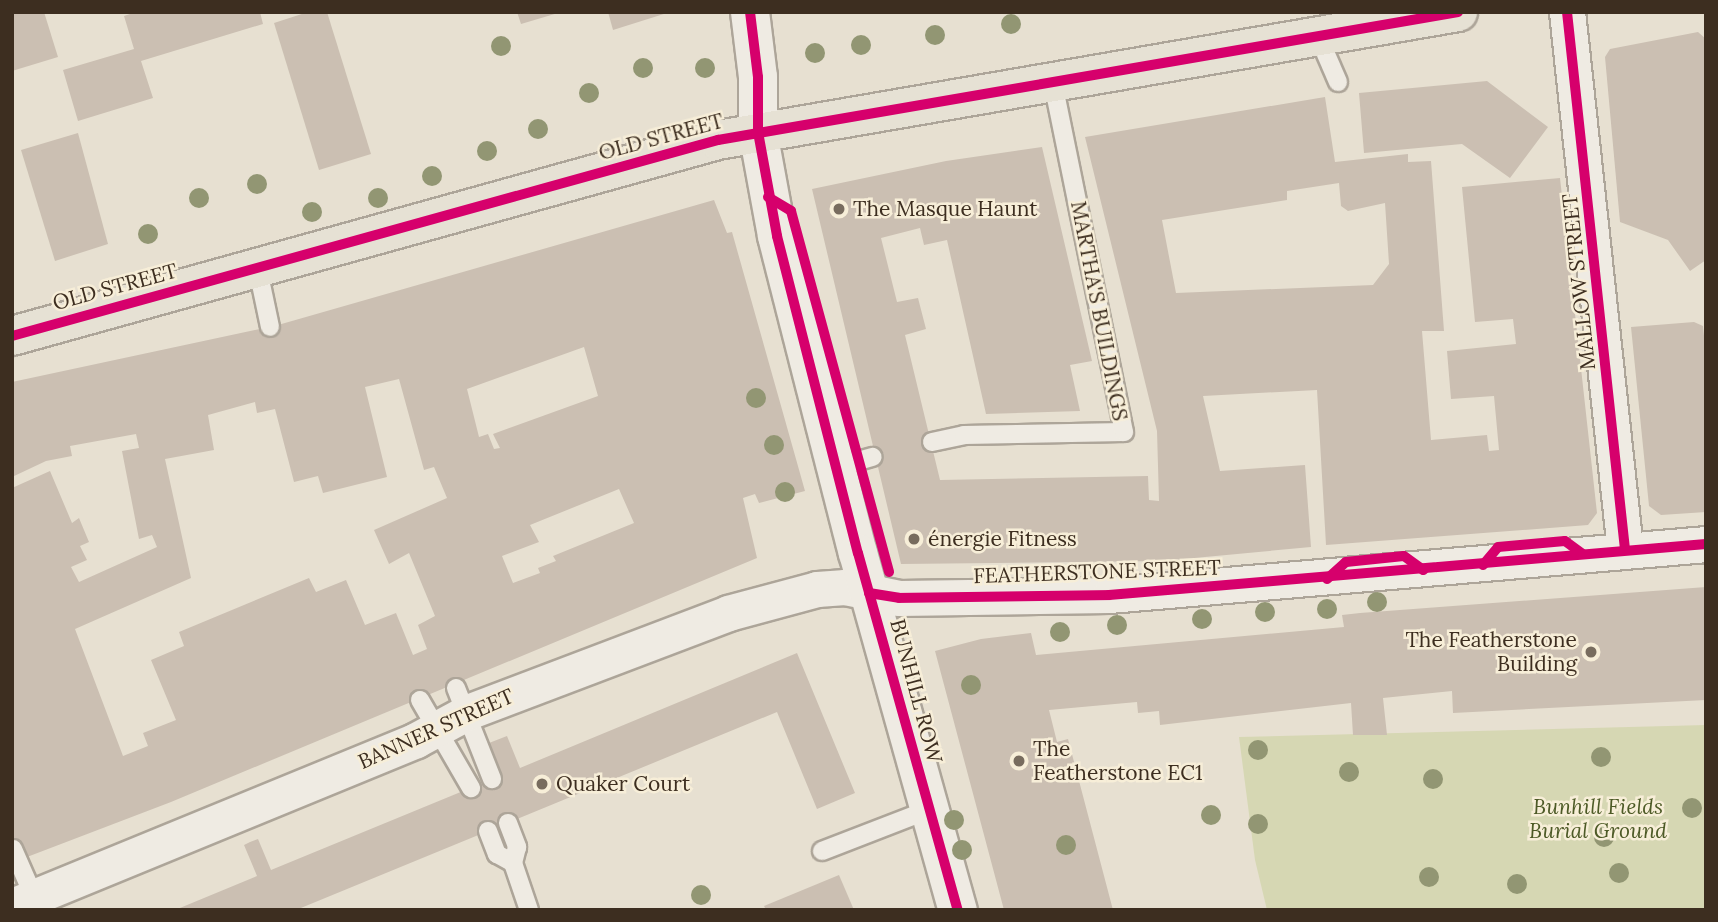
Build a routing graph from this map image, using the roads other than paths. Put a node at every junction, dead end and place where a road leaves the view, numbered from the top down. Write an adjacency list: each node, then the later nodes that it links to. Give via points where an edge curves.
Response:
1 (750, 12): 8 (main road, BUNHILL ROW, via 757,63)
2 (1458, 12): 4 (main road, OLD STREET)
3 (1567, 12): 16 (street, MALLOW STREET)
4 (1375, 20): 5 (main road, OLD STREET)
5 (1319, 38): 6 (lane); 7 (main road, OLD STREET)
6 (1338, 82)
7 (1054, 83): 8 (main road, OLD STREET); 12 (lane, MARTHA'S BUILDINGS, via 1124,432 964,435)
8 (758, 132): 9 (main road, OLD STREET); 14 (main road, BUNHILL ROW, via 777,236)
9 (258, 270): 10 (lane); 11 (main road, OLD STREET)
10 (270, 327)
11 (12, 336)
12 (932, 442)
13 (873, 457): 14 (lane)
14 (837, 467): 17 (main road, BUNHILL ROW)
15 (1706, 544): 16 (street, FEATHERSTONE STREET)
16 (1625, 549): 17 (street, FEATHERSTONE STREET, via 1378,575 1109,595 899,598)
17 (869, 593): 18 (street, BANNER STREET, via 831,586 728,613); 22 (main road, BUNHILL ROW)
18 (462, 700): 19 (street, BANNER STREET); 20 (lane)
19 (428, 713): 21 (lane); 28 (street, BANNER STREET, via 416,740)
20 (492, 779)
21 (471, 788)
22 (928, 810): 26 (lane); 30 (main road, BUNHILL ROW)
23 (508, 823): 27 (lane, via 517,847)
24 (488, 831): 27 (lane, via 497,854)
25 (13, 849): 28 (lane)
26 (822, 851)
27 (513, 863): 29 (lane)
28 (23, 902)
29 (530, 910)
30 (958, 910)

